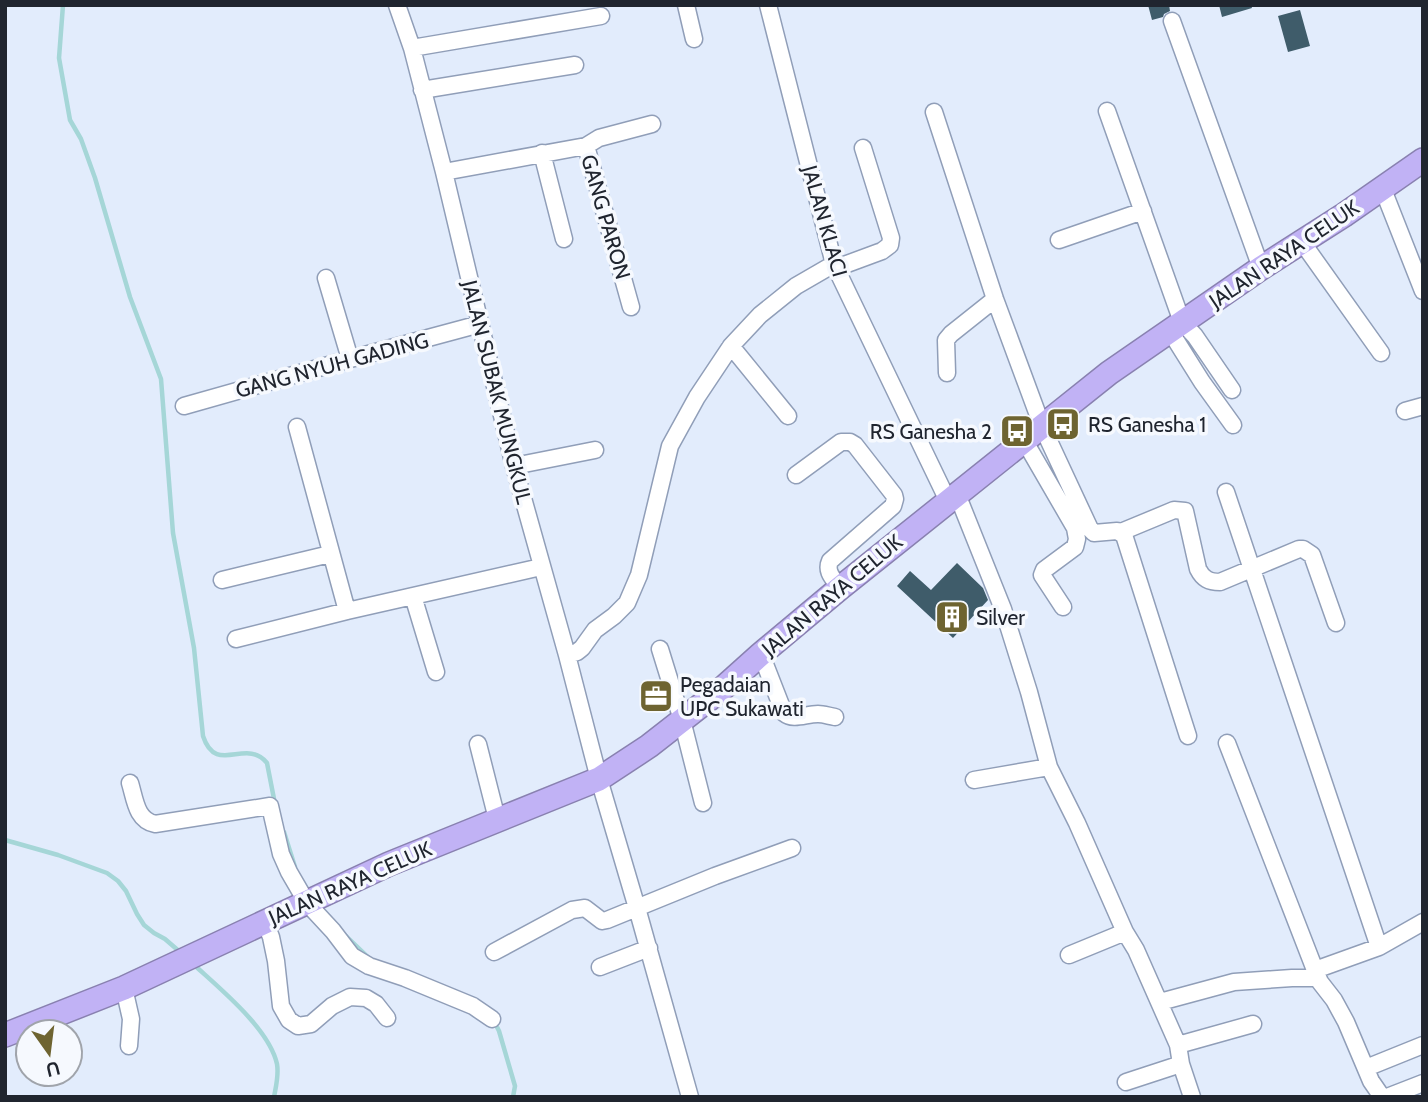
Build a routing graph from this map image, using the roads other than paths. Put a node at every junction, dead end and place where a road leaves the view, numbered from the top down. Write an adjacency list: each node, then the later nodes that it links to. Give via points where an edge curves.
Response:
1 (397, 5): 7 (street, JALAN SUBAK MUNGKUL)
2 (686, 5): 6 (street)
3 (768, 5): 23 (street, JALAN KLACI)
4 (601, 16): 7 (street)
5 (1172, 21): 24 (street)
6 (694, 38)
7 (412, 48): 9 (street, JALAN SUBAK MUNGKUL)
8 (575, 65): 9 (street)
9 (422, 90): 17 (street, JALAN SUBAK MUNGKUL)
10 (934, 111): 27 (street)
11 (1107, 111): 19 (street)
12 (652, 124): 13 (street, via 598,138)
13 (586, 146): 15 (street, GANG PARON); 28 (street, GANG PARON)
14 (863, 148): 23 (street, via 890,245)
15 (542, 153): 17 (street, GANG PARON); 20 (street)
16 (1423, 160): 18 (highway, JALAN RAYA CELUK)
17 (444, 172): 29 (street, JALAN SUBAK MUNGKUL)
18 (1382, 187): 22 (highway, JALAN RAYA CELUK); 26 (street)
19 (1143, 211): 21 (street); 30 (street)
20 (564, 239)
21 (1059, 240)
22 (1302, 242): 24 (highway, JALAN RAYA CELUK); 32 (street)
23 (835, 266): 31 (street, via 796,286); 47 (street, JALAN KLACI)
24 (1261, 268): 30 (highway, JALAN RAYA CELUK)
25 (326, 278): 33 (street)
26 (1423, 291)
27 (995, 299): 34 (street, via 946,340); 42 (street)
28 (632, 307)
29 (480, 324): 33 (street, GANG NYUH GADING); 44 (street, JALAN SUBAK MUNGKUL)
30 (1176, 326): 35 (street, via 1195,336); 40 (street, via 1202,382); 42 (highway, JALAN RAYA CELUK, via 1109,373)
31 (731, 346): 39 (street); 61 (street, via 670,446 639,575 627,603 595,630 582,648)
32 (1381, 353)
33 (350, 359): 36 (street, GANG NYUH GADING)
34 (947, 373)
35 (1231, 390)
36 (184, 406)
37 (1423, 406): 38 (street)
38 (1405, 411)
39 (788, 416)
40 (1233, 425)
41 (297, 427): 49 (street)
42 (1032, 439): 47 (highway, JALAN RAYA CELUK); 48 (street, via 1090,529 1098,534); 55 (street, via 1075,528 1075,547 1042,575)
43 (594, 450): 44 (street)
44 (514, 466): 50 (street, JALAN SUBAK MUNGKUL)
45 (796, 475): 53 (street, via 841,442 850,442 894,495 893,506 830,561 828,569)
46 (1226, 492): 51 (street)
47 (952, 497): 53 (highway, JALAN RAYA CELUK); 68 (street, JALAN KLACI, via 1003,609)
48 (1121, 532): 51 (street, via 1182,510 1201,575 1220,582); 65 (street)
49 (330, 554): 52 (street); 56 (street)
50 (541, 567): 54 (street); 61 (street, JALAN SUBAK MUNGKUL)
51 (1252, 569): 57 (street, via 1298,549 1308,552); 80 (street)
52 (222, 580)
53 (840, 588): 60 (highway, JALAN RAYA CELUK)
54 (413, 596): 56 (street); 62 (street)
55 (1063, 607)
56 (347, 611): 58 (street)
57 (1336, 624)
58 (236, 639)
59 (660, 649): 64 (street)
60 (761, 654): 63 (street, via 787,716); 64 (highway, JALAN RAYA CELUK)
61 (567, 655): 69 (street, JALAN SUBAK MUNGKUL)
62 (436, 672)
63 (835, 717)
64 (682, 720): 69 (highway, JALAN RAYA CELUK); 72 (street)
65 (1188, 736)
66 (1227, 743): 85 (street)
67 (478, 744): 73 (street)
68 (1049, 767): 70 (street); 79 (street, JALAN KLACI)
69 (599, 779): 73 (highway, JALAN RAYA CELUK); 76 (street, JALAN SUBAK MUNGKUL)
70 (974, 779)
71 (130, 783): 75 (street, via 144,821 155,824 270,806 289,872)
72 (703, 803)
73 (497, 819): 75 (highway, JALAN RAYA CELUK)
74 (792, 848): 76 (street)
75 (312, 900): 77 (highway, JALAN RAYA CELUK); 89 (street, via 332,931 362,963 473,1006)
76 (638, 908): 81 (street, JALAN SUBAK MUNGKUL); 82 (street, via 607,920 585,908 572,910)
77 (265, 922): 86 (highway, JALAN RAYA CELUK); 88 (street, via 276,961 281,1006 289,1020 298,1026 311,1024 350,997 366,998)
78 (1423, 922): 80 (street)
79 (1125, 932): 83 (street); 87 (street, JALAN KLACI)
80 (1379, 947): 85 (street)
81 (649, 948): 84 (street); 99 (street, JALAN SUBAK MUNGKUL)
82 (494, 952)
83 (1069, 955)
84 (600, 967)
85 (1317, 974): 87 (street, via 1234,982); 96 (street)
86 (124, 988): 91 (highway, JALAN RAYA CELUK); 94 (street, via 131,1019)
87 (1160, 1002): 92 (street, JALAN KLACI)
88 (387, 1018)
89 (492, 1019)
90 (1253, 1024): 92 (street)
91 (5, 1035)
92 (1178, 1045): 95 (street, JALAN KLACI)
93 (1423, 1045): 96 (street)
94 (129, 1046)
95 (1181, 1064): 97 (street); 100 (street, JALAN KLACI)
96 (1366, 1068): 101 (street)
97 (1126, 1082)
98 (1423, 1083): 101 (street)
99 (690, 1097)
100 (1192, 1097)
101 (1384, 1097)

